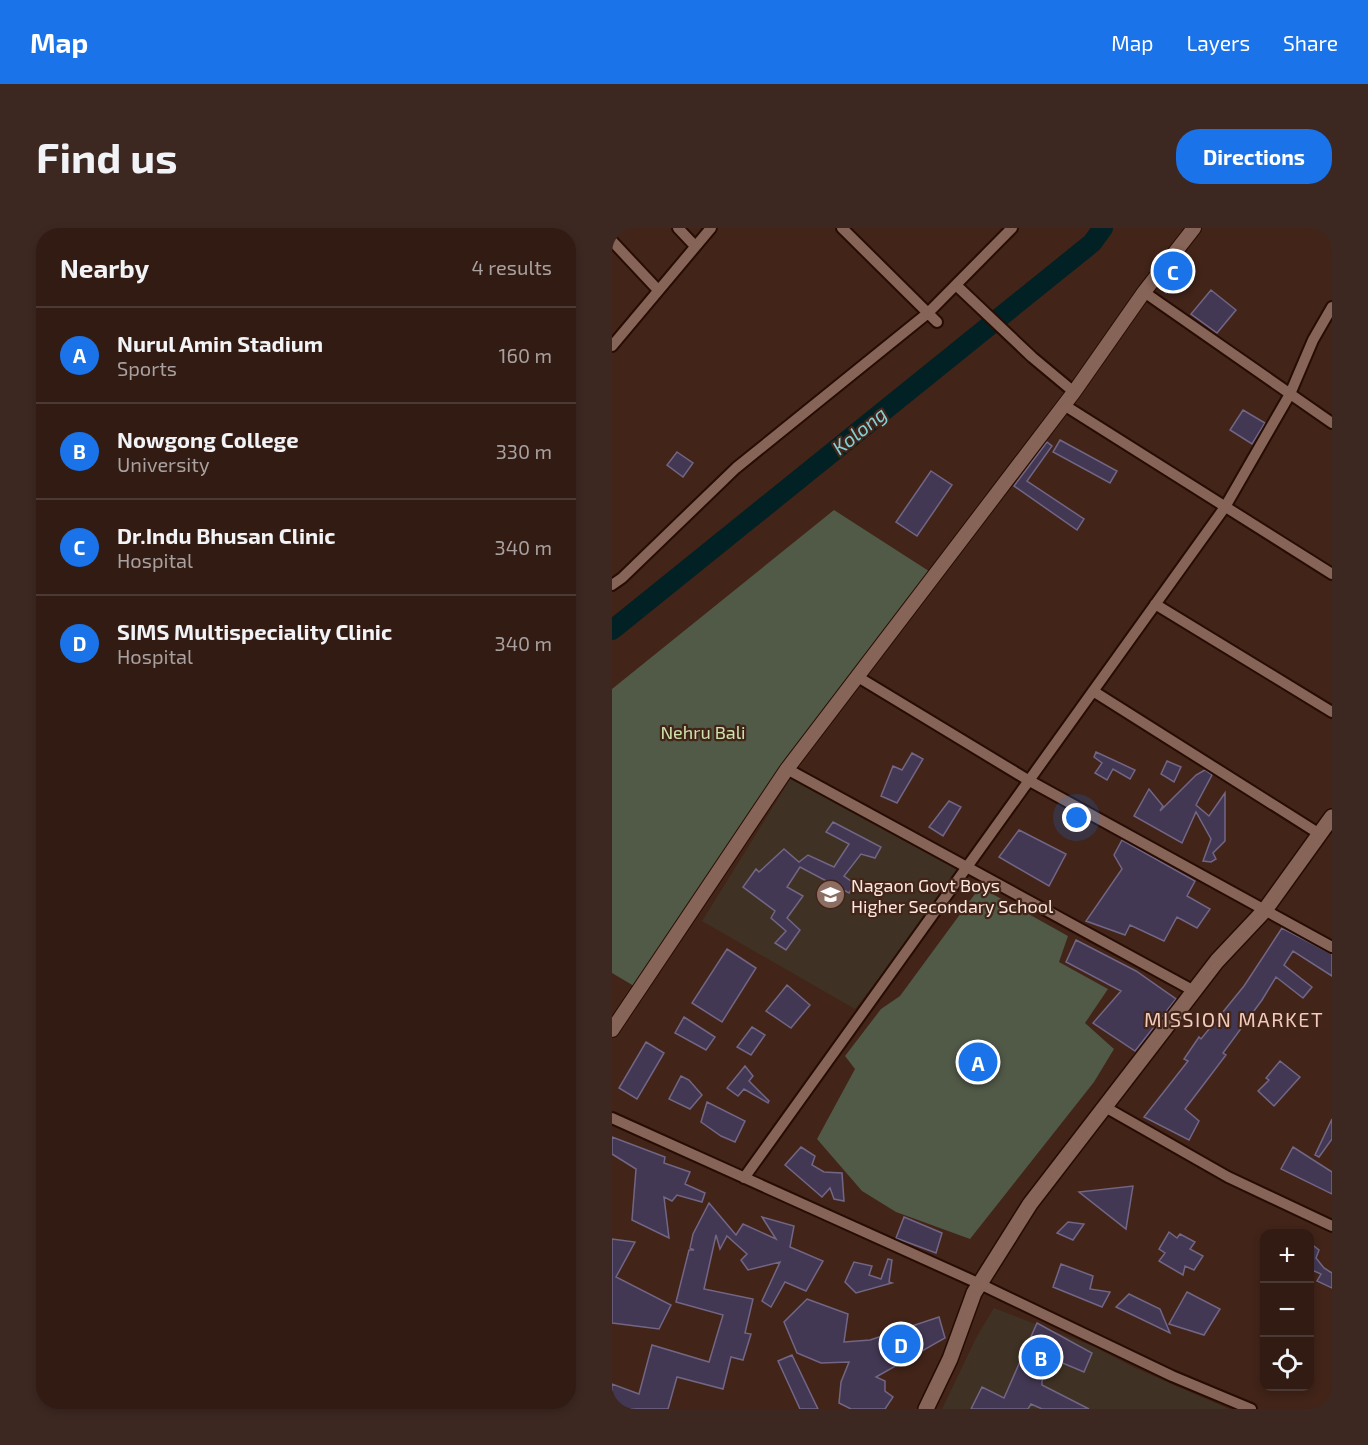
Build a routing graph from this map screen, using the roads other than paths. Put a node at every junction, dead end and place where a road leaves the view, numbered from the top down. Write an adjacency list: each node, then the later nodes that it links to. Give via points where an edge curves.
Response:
1 (678, 228): 7 (street)
2 (711, 228): 7 (street)
3 (842, 228): 12 (street)
4 (1010, 228): 8 (street)
5 (1194, 228): 10 (street)
6 (612, 241): 9 (street)
7 (694, 246): 9 (street)
8 (956, 285): 12 (street); 15 (street)
9 (658, 290): 14 (street)
10 (1144, 292): 15 (street); 16 (street)
11 (1332, 308): 16 (street, via 1313,340)
12 (928, 313): 13 (street); 21 (street, via 736,468)
13 (938, 322)
14 (613, 342)
15 (1074, 392): 17 (street)
16 (1290, 394): 18 (street); 19 (street)
17 (1064, 405): 19 (street); 23 (street)
18 (1332, 423)
19 (1226, 507): 20 (street); 22 (street)
20 (1332, 574)
21 (612, 585)
22 (1155, 604): 24 (street); 25 (street)
23 (858, 677): 26 (street); 27 (street)
24 (1093, 691): 27 (street); 29 (street)
25 (1332, 712)
26 (787, 769): 30 (street); 34 (street)
27 (1028, 780): 30 (street); 31 (street)
28 (1332, 817): 29 (main road)
29 (1318, 833): 31 (main road)
30 (968, 868): 33 (street); 37 (street)
31 (1266, 910): 32 (street); 33 (main road)
32 (1332, 947)
33 (1194, 991): 35 (main road)
34 (612, 1029)
35 (1105, 1107): 38 (street, via 1228,1177); 39 (main road, via 1030,1204)
36 (612, 1118): 37 (street)
37 (744, 1178): 39 (street)
38 (1332, 1226)
39 (980, 1284): 40 (main road); 41 (street, via 1172,1376)
40 (926, 1409)
41 (1251, 1409)

